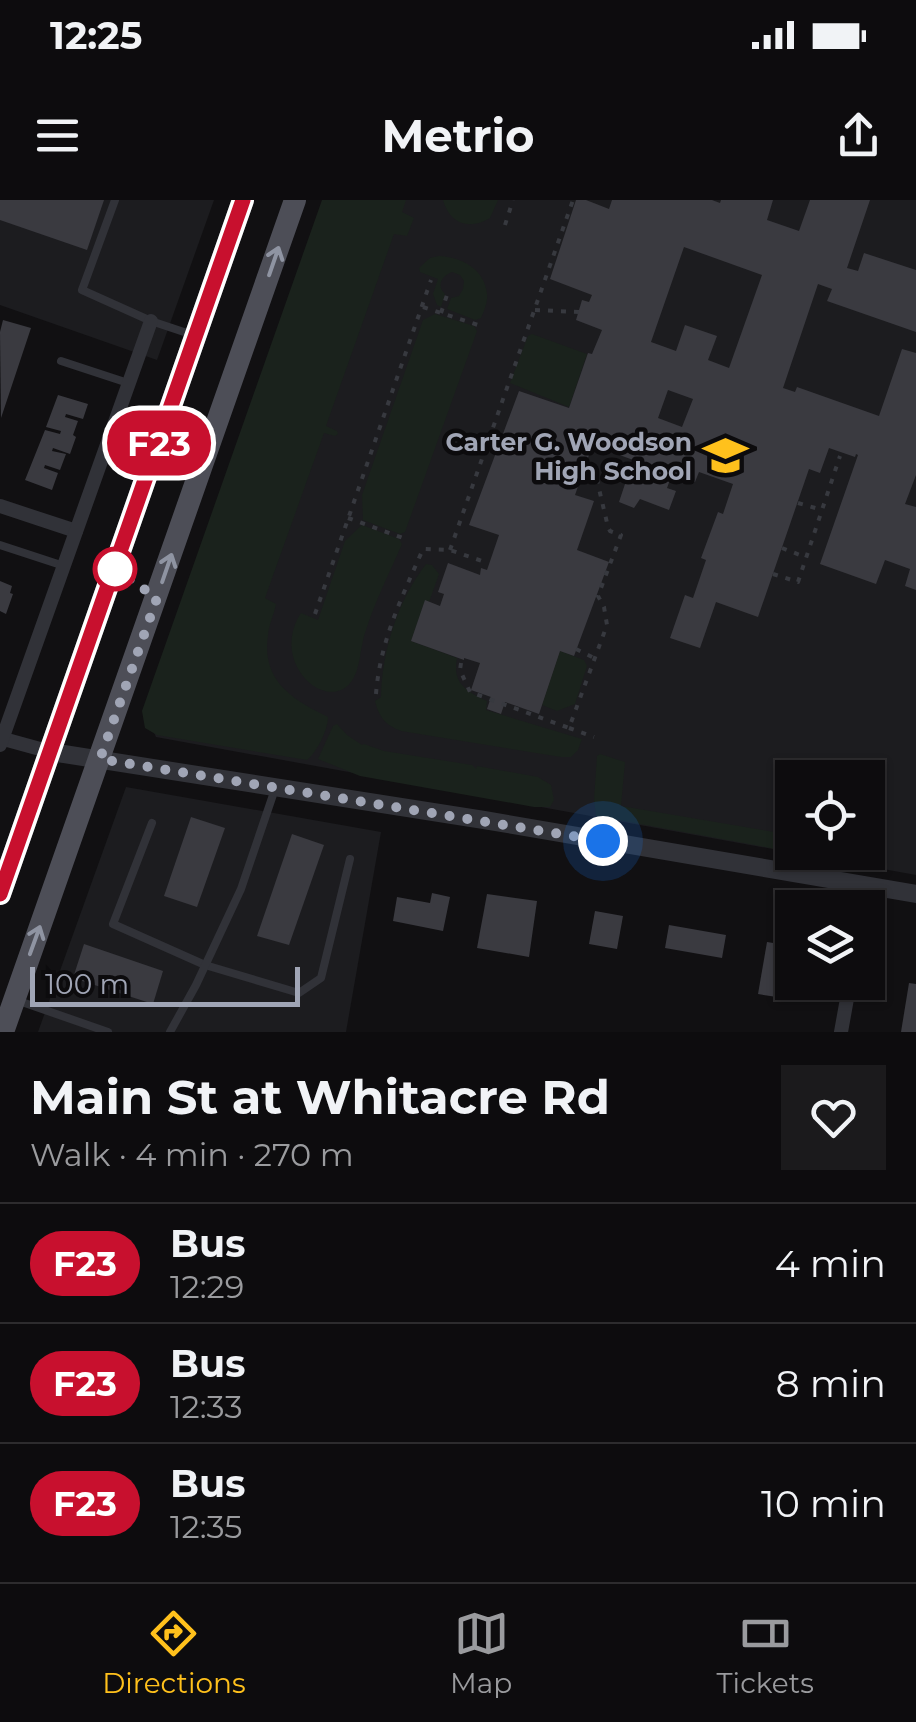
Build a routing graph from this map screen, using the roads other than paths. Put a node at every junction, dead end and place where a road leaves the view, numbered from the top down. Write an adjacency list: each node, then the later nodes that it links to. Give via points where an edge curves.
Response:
1 (115, 200): 4 (lane, via 82,290)
2 (244, 200): 5 (main road)
3 (295, 200): 14 (main road, one-way to 3)
4 (152, 321): 5 (lane); 7 (street)
5 (196, 336): 13 (main road)
6 (61, 361): 7 (lane)
7 (129, 383): 9 (street)
8 (0, 506): 9 (street)
9 (76, 532): 11 (street)
10 (0, 545): 11 (lane)
11 (64, 566): 12 (street)
12 (1, 741): 13 (street)
13 (51, 752): 14 (street); 20 (main road)
14 (100, 759): 15 (street); 23 (main road, one-way to 14)
15 (276, 786): 18 (street); 22 (lane, via 241,889)
16 (152, 823): 22 (lane, via 113,924)
17 (350, 858): 22 (lane, via 321,978 299,993)
18 (862, 886): 19 (street); 21 (street)
19 (862, 890)
20 (0, 894)
21 (916, 894)
22 (205, 964): 27 (lane)
23 (14, 1000): 25 (main road); 26 (lane)
24 (847, 1000): 28 (street)
25 (3, 1032)
26 (108, 1032)
27 (170, 1032)
28 (841, 1032)

